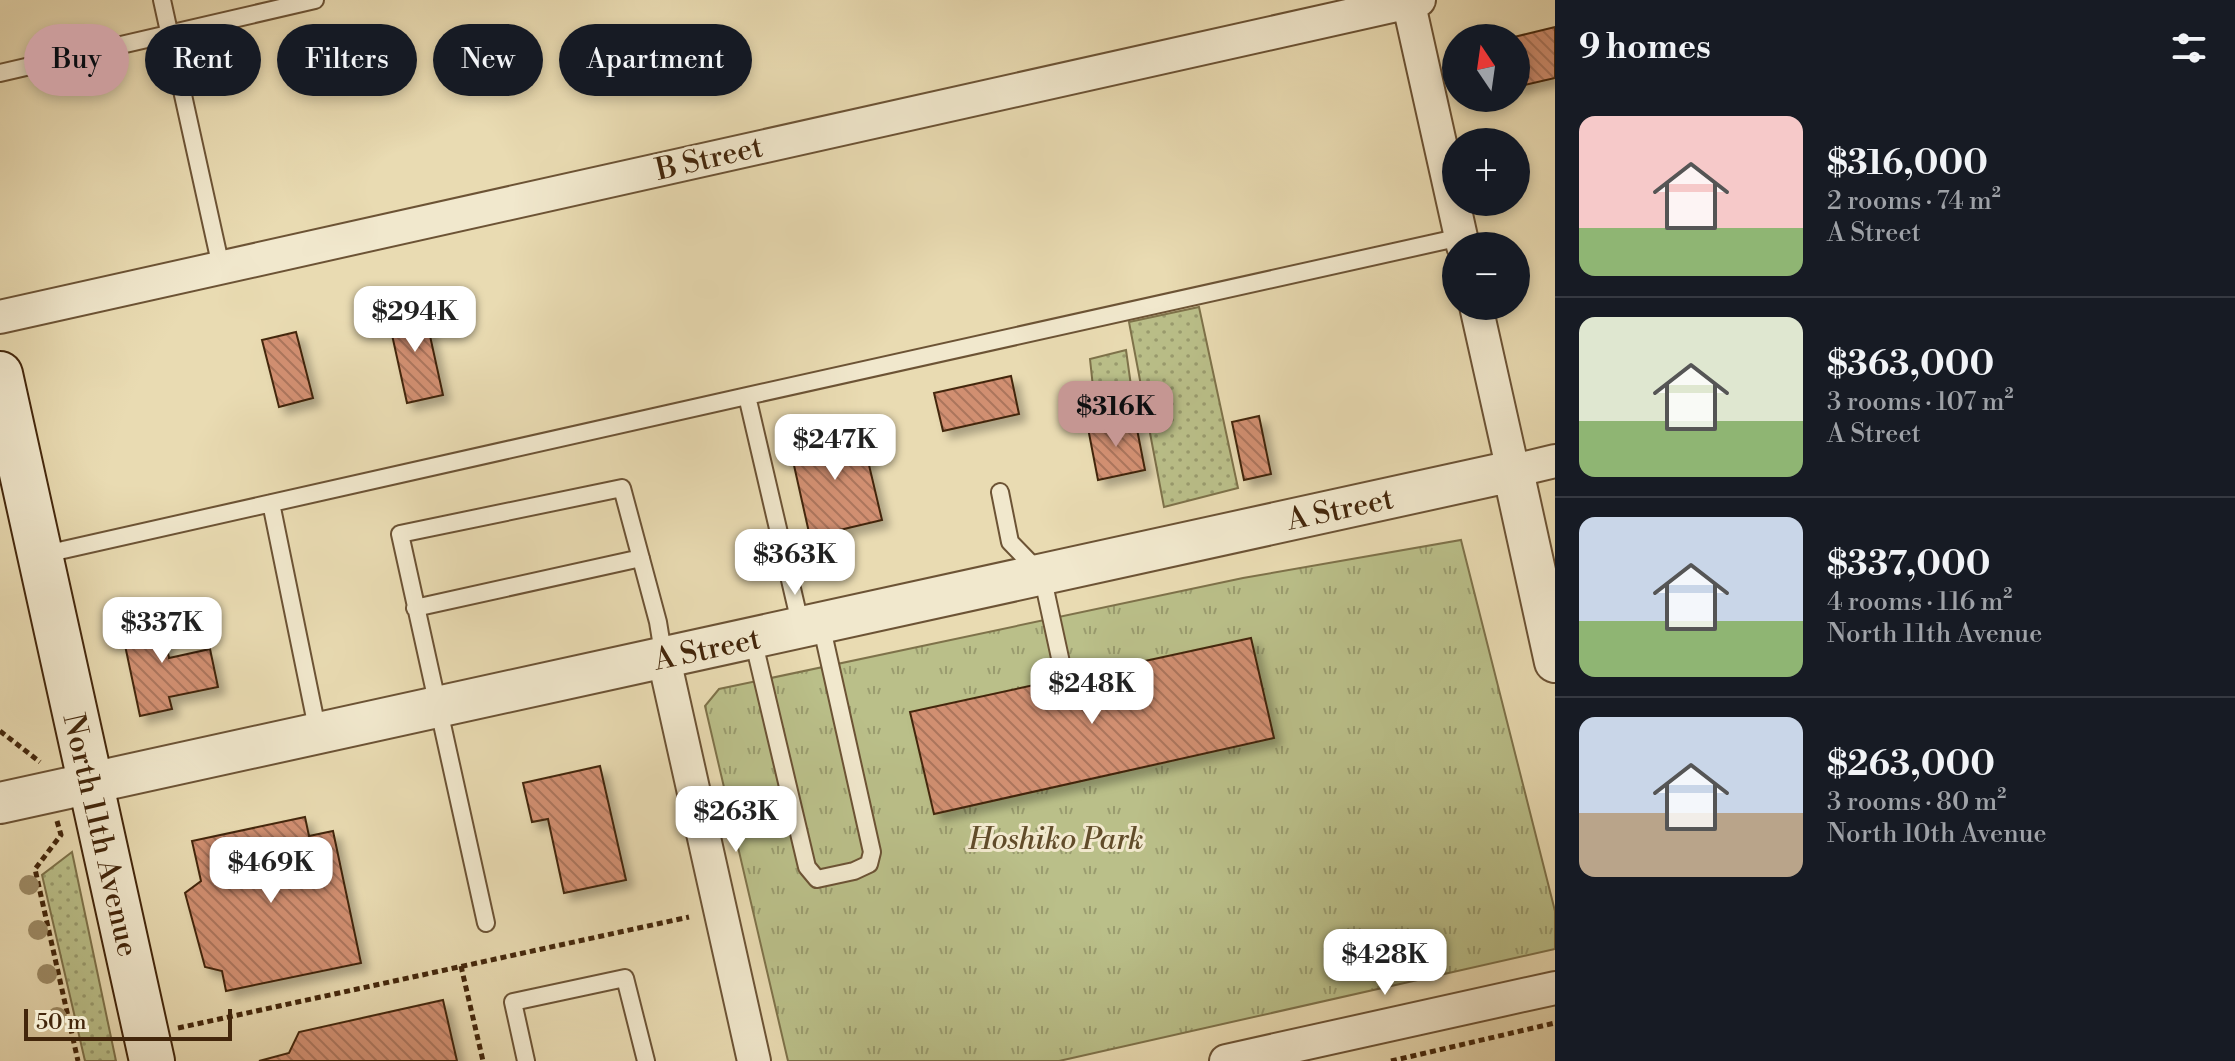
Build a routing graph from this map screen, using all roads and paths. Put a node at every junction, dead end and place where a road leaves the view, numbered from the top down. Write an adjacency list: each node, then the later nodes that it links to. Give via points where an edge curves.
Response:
1 (162, 0): 4 (lane)
2 (315, 0): 5 (lane)
3 (1412, 1): 9 (street); 11 (street, B Street)
4 (168, 24)
5 (213, 24)
6 (145, 40): 7 (lane)
7 (0, 73)
8 (184, 96): 11 (lane)
9 (1460, 232)
10 (1442, 246): 15 (lane)
11 (221, 267): 12 (street, B Street)
12 (0, 317)
13 (1479, 320): 17 (street)
14 (0, 374): 20 (main road, North 11th Avenue)
15 (747, 396): 19 (lane); 24 (lane)
16 (1555, 461): 17 (street, A Street)
17 (1513, 471): 22 (street, A Street); 27 (street)
18 (1000, 492): 22 (lane, via 1010,542)
19 (271, 503): 20 (lane); 30 (lane)
20 (40, 555): 31 (main road, North 11th Avenue)
21 (641, 558): 23 (lane); 23 (lane, via 622,488 400,534); 26 (lane)
22 (1042, 575): 24 (street, A Street); 28 (lane)
23 (415, 608): 29 (lane)
24 (811, 626): 25 (street, A Street); 25 (lane, via 872,852 869,864 854,871 817,879 807,867)
25 (753, 639): 26 (street, A Street)
26 (664, 659): 29 (street, A Street); 45 (street)
27 (1555, 662)
28 (1062, 667)
29 (437, 709): 30 (street, A Street); 35 (lane)
30 (318, 735): 31 (street, A Street)
31 (90, 785): 32 (street, A Street); 39 (main road, North 11th Avenue)
32 (0, 803)
33 (35, 869): 41 (path)
34 (689, 917): 36 (path)
35 (486, 923)
36 (461, 966): 39 (path); 42 (path)
37 (1555, 988): 40 (street)
38 (1555, 1023): 47 (path)
39 (165, 1044)
40 (1292, 1054): 46 (street)
41 (78, 1061)
42 (483, 1061)
43 (526, 1061): 44 (lane, via 513,1002 625,978)
44 (646, 1061)
45 (754, 1061)
46 (1226, 1061)
47 (1391, 1061)

